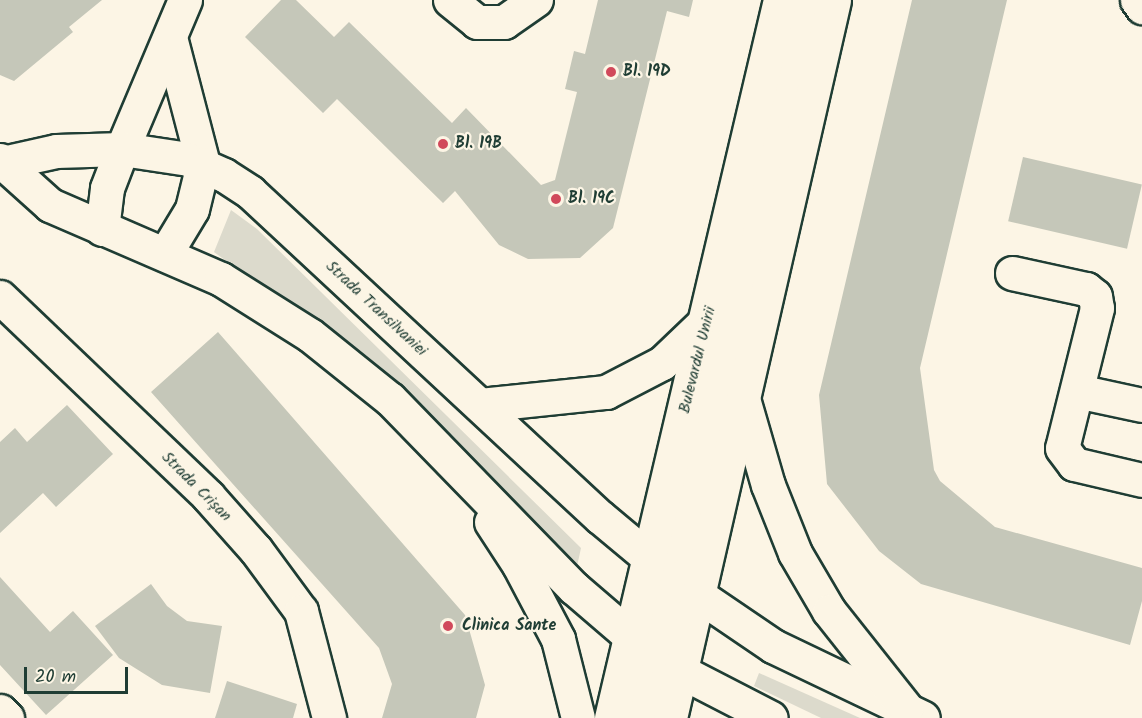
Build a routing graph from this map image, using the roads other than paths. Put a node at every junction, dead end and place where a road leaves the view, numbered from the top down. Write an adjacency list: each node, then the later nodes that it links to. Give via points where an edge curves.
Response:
1 (185, 0): 9 (main road)
2 (450, 0): 3 (main road, via 477,22 504,22)
3 (536, 0)
4 (780, 0): 17 (main road, Bulevardul Unirii)
5 (808, 0): 24 (main road)
6 (834, 0): 19 (main road, Bulevardul Unirii)
7 (1137, 0): 8 (main road)
8 (1142, 7)
9 (171, 41): 10 (main road); 12 (main road)
10 (122, 149): 11 (main road, Strada Transilvaniei, via 56,151); 12 (main road, Strada Transilvaniei); 13 (main road, via 107,188)
11 (1, 164): 13 (main road, Strada Transilvaniei, via 50,205)
12 (204, 164): 14 (main road, via 192,209); 20 (main road, Strada Transilvaniei, via 250,192)
13 (102, 230): 14 (main road, Strada Transilvaniei)
14 (165, 254): 22 (main road, Strada Transilvaniei, via 221,279 310,335 390,399)
15 (1012, 273): 18 (main road, via 1086,289 1095,296 1097,308)
16 (0, 297): 30 (main road, Strada Crișan, via 208,496 256,550 301,611)
17 (708, 320): 20 (main road, via 662,363 606,392); 24 (main road, Bulevardul Unirii)
18 (1077, 391): 21 (main road); 23 (main road, via 1062,448 1074,464)
19 (744, 402): 24 (main road, Bulevardul Unirii); 28 (main road, via 768,485 795,553 829,611)
20 (480, 405): 24 (main road, Strada Transilvaniei)
21 (1142, 405)
22 (445, 453): 25 (main road, Strada Transilvaniei, via 574,588); 31 (main road, via 538,600 558,639)
23 (1142, 480)
24 (673, 578): 25 (main road, Bulevardul Unirii); 26 (main road, Bulevardul Unirii); 28 (main road, Strada Transilvaniei, via 772,646)
25 (642, 644): 26 (main road, Strada Transilvaniei); 32 (main road, Bulevardul Unirii); 33 (main road, Bulevardul Unirii)
26 (680, 671): 34 (main road, Bulevardul Unirii); 35 (main road, Strada Transilvaniei)
27 (0, 711): 29 (main road)
28 (916, 715)
29 (7, 718)
30 (329, 718)
31 (578, 718)
32 (611, 718)
33 (639, 718)
34 (670, 718)
35 (771, 718)

